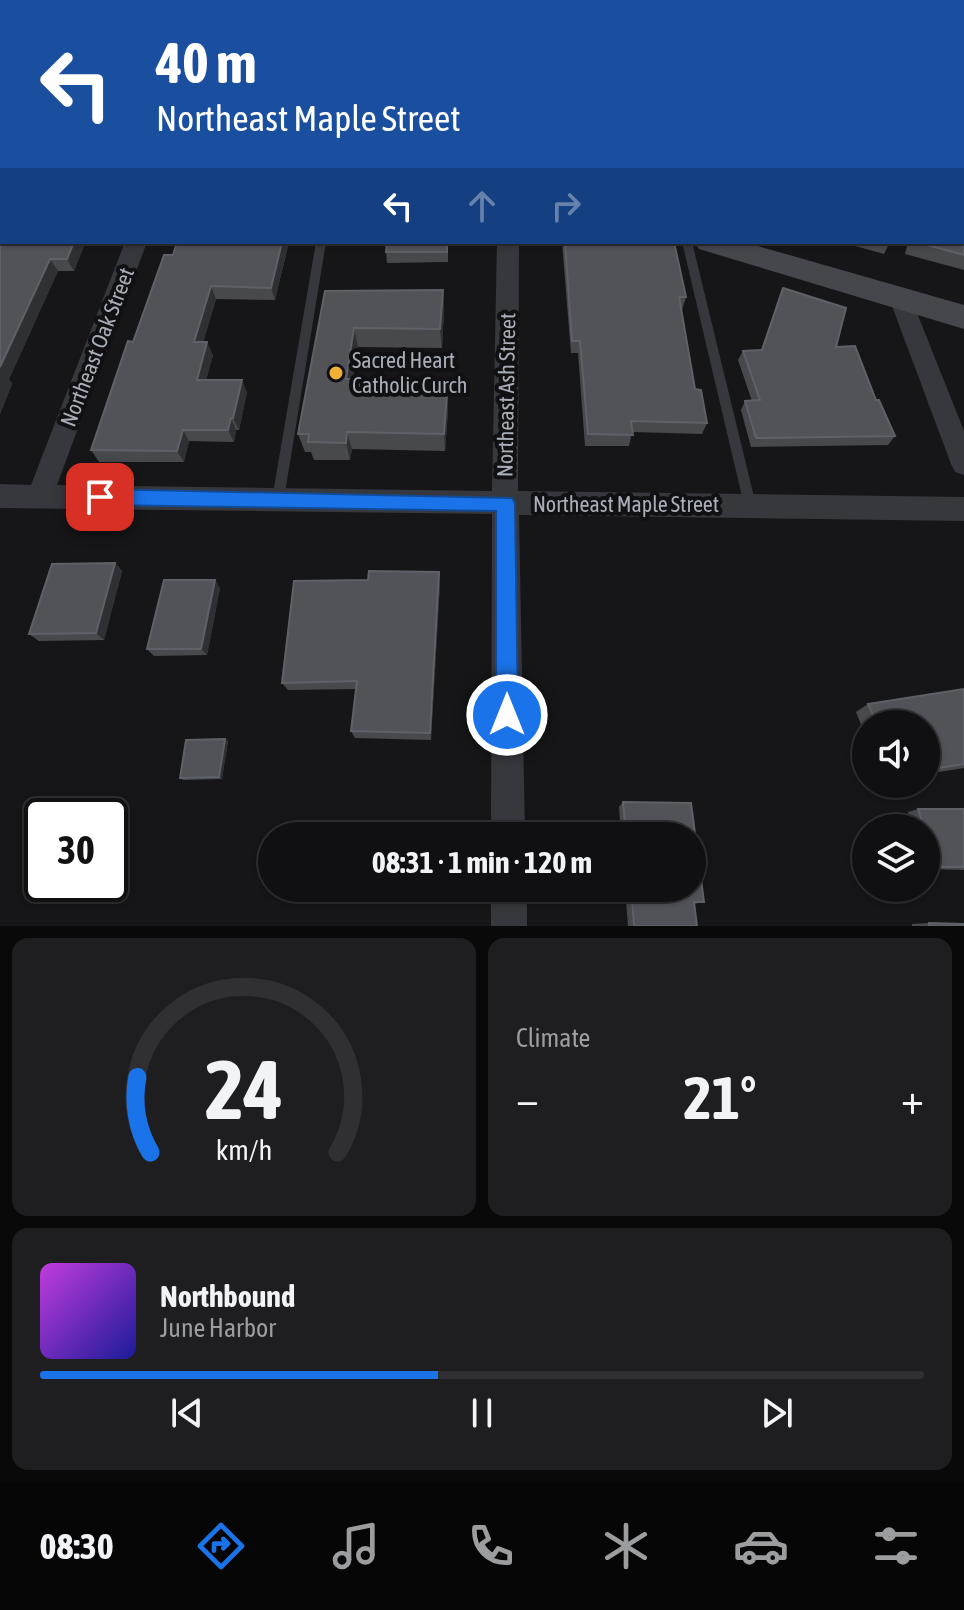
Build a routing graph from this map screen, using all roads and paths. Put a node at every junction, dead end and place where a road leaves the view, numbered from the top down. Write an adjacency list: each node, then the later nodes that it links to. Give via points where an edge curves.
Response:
1 (135, 244): 10 (street, Northeast Oak Street)
2 (321, 244): 11 (lane)
3 (508, 244): 12 (street, Northeast Ash Street)
4 (687, 244): 13 (lane)
5 (716, 244): 6 (street)
6 (900, 298): 7 (street); 8 (street)
7 (964, 317)
8 (964, 464)
9 (0, 496): 10 (street, Northeast Maple Street)
10 (40, 496): 11 (street, Northeast Maple Street)
11 (278, 499): 12 (street, Northeast Maple Street)
12 (505, 503): 13 (street, Northeast Maple Street); 15 (street, Northeast Ash Street)
13 (750, 505): 14 (street, Northeast Maple Street)
14 (964, 509)
15 (508, 822)
16 (509, 902): 17 (street)
17 (509, 926)

